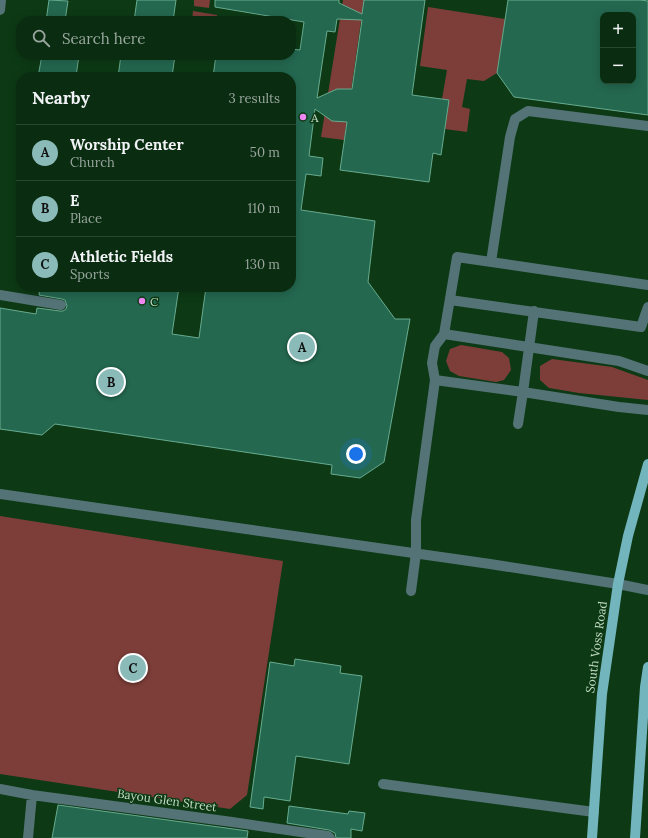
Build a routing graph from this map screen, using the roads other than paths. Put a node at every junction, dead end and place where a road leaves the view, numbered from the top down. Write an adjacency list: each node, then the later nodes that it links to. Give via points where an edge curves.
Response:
1 (2, 0): 2 (street)
2 (0, 10)
3 (648, 126): 4 (street, via 528,111 515,119)
4 (491, 262): 5 (street); 7 (street, via 457,257)
5 (648, 285)
6 (0, 295): 8 (street)
7 (450, 300): 10 (street); 11 (street)
8 (61, 305)
9 (648, 307): 10 (street, via 641,327)
10 (534, 311): 12 (street)
11 (444, 334): 12 (street); 14 (street, via 435,346 432,363)
12 (528, 348): 13 (street, via 619,361); 15 (street)
13 (648, 371)
14 (435, 380): 15 (street); 20 (street, via 416,520)
15 (523, 392): 16 (street, via 620,408); 17 (street)
16 (648, 410)
17 (518, 424)
18 (648, 464): 21 (main road, South Voss Road)
19 (0, 494): 20 (street)
20 (416, 553): 21 (street); 23 (street)
21 (618, 584): 22 (street); 28 (main road, South Voss Road, via 602,694)
22 (648, 590)
23 (411, 591)
24 (648, 667): 29 (main road)
25 (383, 784): 28 (street)
26 (0, 789): 27 (street, Bayou Glen Street)
27 (32, 795): 30 (street); 31 (street, Bayou Glen Street)
28 (594, 812): 32 (main road, South Voss Road)
29 (634, 837)
30 (28, 838)
31 (330, 838)
32 (592, 838)

